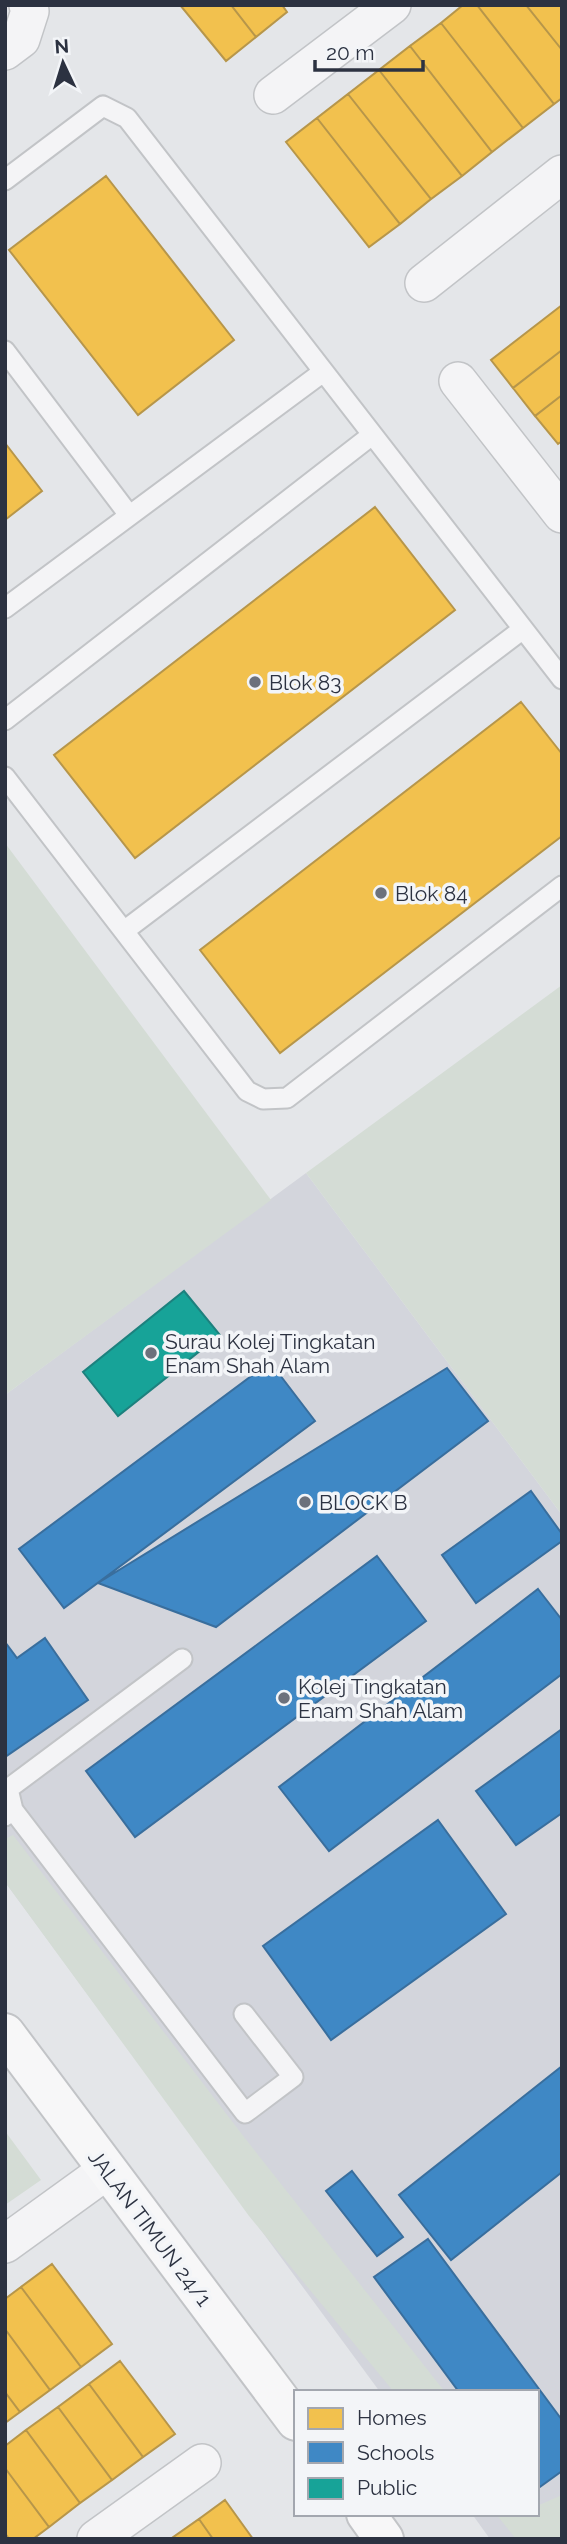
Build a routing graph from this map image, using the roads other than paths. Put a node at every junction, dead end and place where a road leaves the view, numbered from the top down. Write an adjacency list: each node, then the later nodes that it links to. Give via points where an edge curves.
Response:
1 (392, 5): 4 (street)
2 (29, 8): 3 (street, via 21,39)
3 (5, 51)
4 (273, 94)
5 (562, 174): 7 (street)
6 (5, 180): 9 (lane, via 103,106 127,118)
7 (424, 283)
8 (5, 351): 13 (lane)
9 (323, 372): 11 (lane); 13 (lane)
10 (458, 381): 12 (street)
11 (372, 435): 15 (lane); 17 (lane)
12 (562, 514)
13 (129, 516): 14 (lane)
14 (5, 608)
15 (523, 629): 16 (lane); 20 (lane)
16 (562, 679)
17 (5, 720)
18 (5, 777): 20 (lane)
19 (562, 886): 20 (lane, via 287,1098 263,1099 247,1091)
20 (124, 931)
21 (182, 1659): 22 (lane, via 8,1789)
22 (9, 1813): 23 (lane, via 245,2113 293,2077)
23 (244, 2014)
24 (5, 2034): 25 (street, JALAN TIMUN 24/1)
25 (106, 2171): 26 (street); 27 (street, JALAN TIMUN 24/1)
26 (5, 2244)
27 (294, 2418)
28 (202, 2463): 30 (street)
29 (367, 2516): 31 (street)
30 (96, 2539)
31 (384, 2539)

